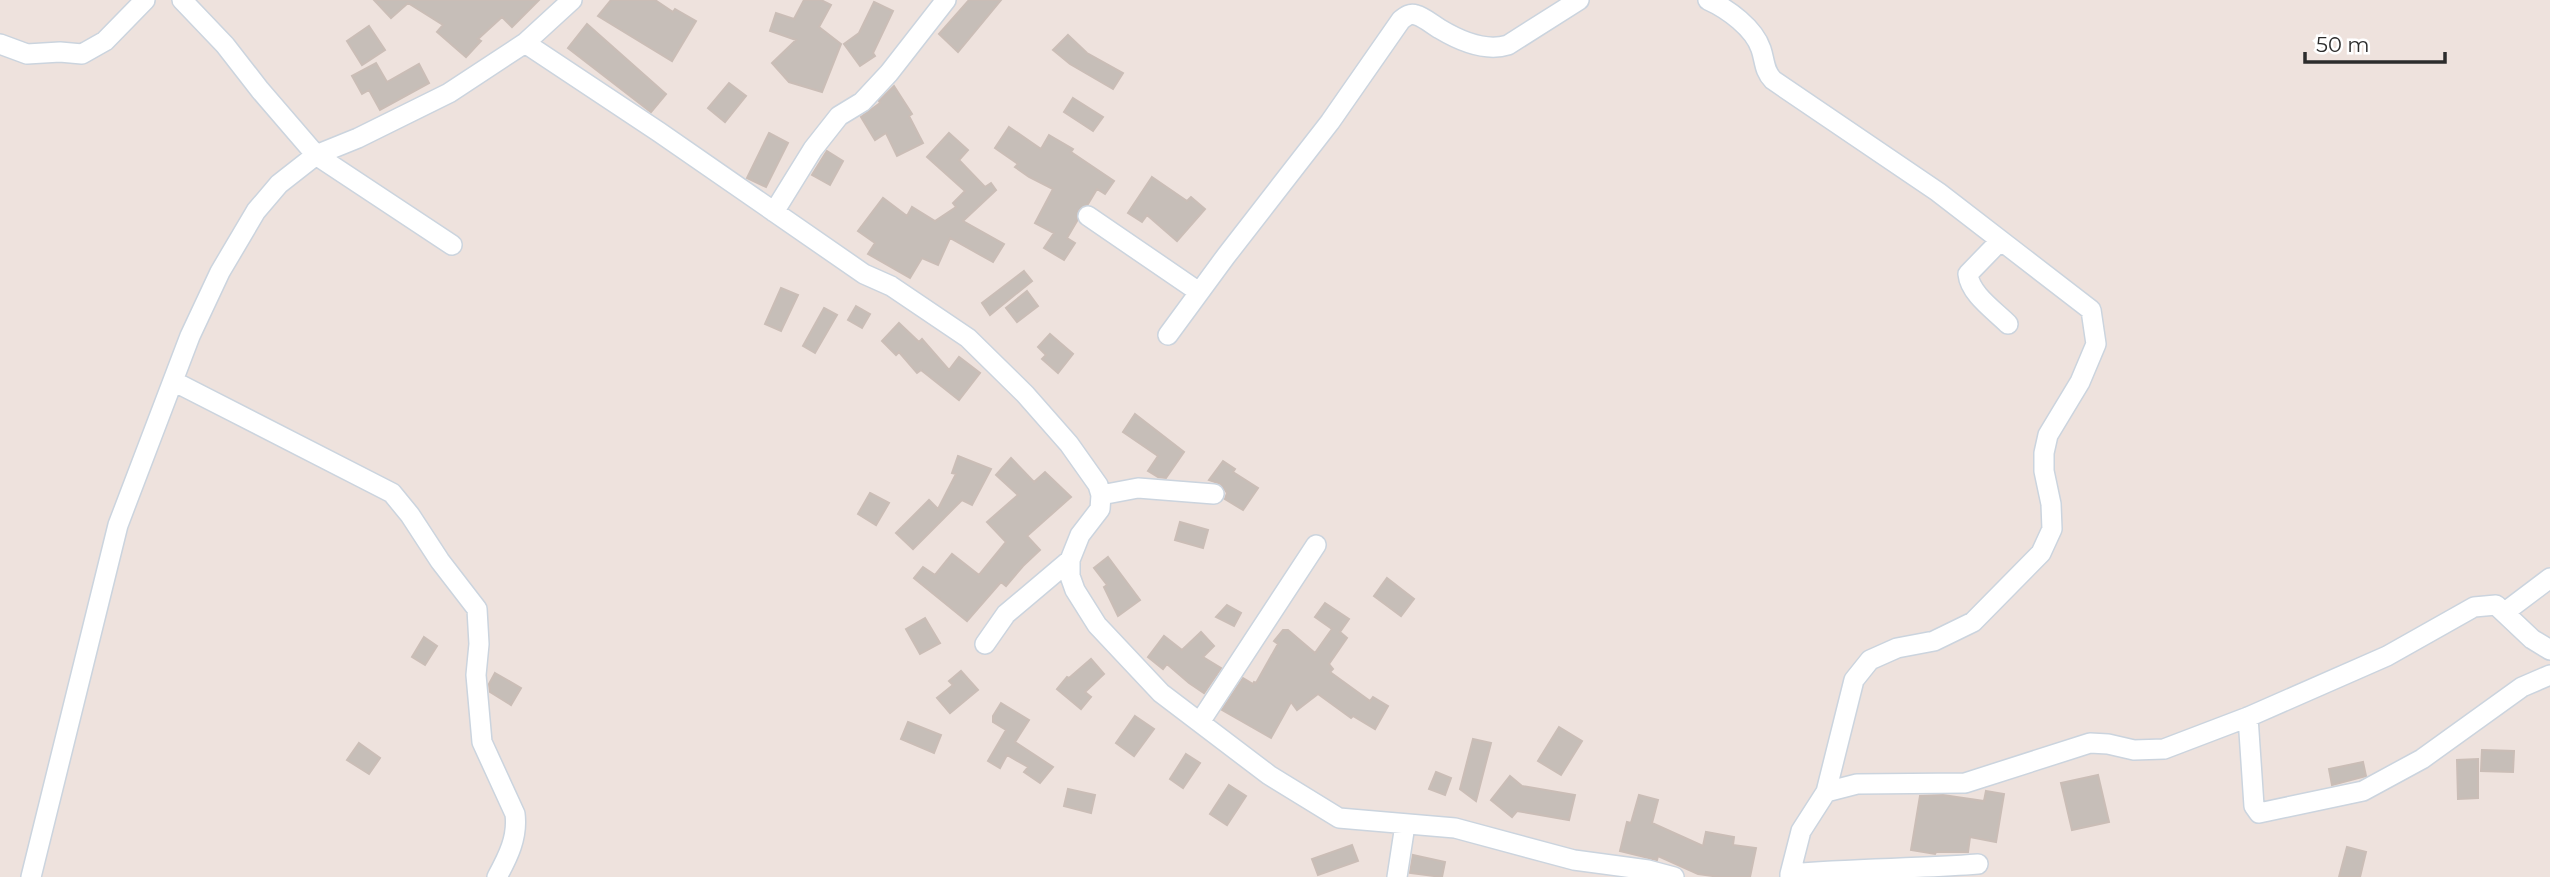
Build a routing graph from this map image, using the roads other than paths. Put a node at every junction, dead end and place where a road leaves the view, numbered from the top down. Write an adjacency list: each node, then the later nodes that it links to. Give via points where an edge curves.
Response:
1 (145, 0): 8 (street, via 105,41 82,54 27,54)
2 (182, 0): 9 (street)
3 (572, 0): 7 (street)
4 (946, 0): 10 (street, via 889,73 862,102 839,117 813,149)
5 (1579, 0): 14 (street, via 1496,48 1483,48 1444,32 1416,14 1401,20 1330,122)
6 (1708, 0): 12 (street, via 1739,20 1758,42 1766,73 1773,80 1938,192)
7 (525, 43): 9 (street, via 449,93); 10 (street)
8 (0, 44)
9 (316, 155): 13 (street); 17 (street, via 279,184 256,211 215,282)
10 (775, 212): 19 (street, via 968,338 1069,444)
11 (1088, 216): 14 (street)
12 (2000, 241): 15 (street, via 1968,274 1972,289); 29 (street, via 2091,310 2096,344 2080,382 2048,435 2044,453 2052,528 2041,553 1973,622 1934,641 1898,648 1870,660 1854,680)
13 (452, 245)
14 (1199, 292): 16 (street)
15 (2008, 324)
16 (1168, 335)
17 (173, 381): 33 (street, via 118,524); 34 (street, via 392,493 477,609 482,742 515,814 516,826)
18 (1214, 494): 19 (street, via 1138,488)
19 (1101, 495): 21 (street, via 1100,509 1080,535)
20 (1316, 545): 28 (street)
21 (1070, 561): 24 (street, via 1006,614); 28 (street, via 1075,590 1097,625 1161,693)
22 (2550, 578): 23 (street)
23 (2505, 612): 25 (street); 27 (street, via 2496,605 2474,607 2387,656)
24 (985, 644)
25 (2550, 650)
26 (2550, 675): 27 (street, via 2522,687 2422,759 2363,791 2259,813 2254,807)
27 (2249, 717): 29 (street, via 2164,749 2090,743 1965,783 1857,784)
28 (1200, 722): 30 (street, via 1269,775 1339,818)
29 (1826, 792): 32 (street, via 1801,831)
30 (1405, 825): 35 (street); 36 (street, via 1455,828 1574,860)
31 (1978, 864): 32 (street)
32 (1790, 875)
33 (31, 877)
34 (497, 877)
35 (1397, 877)
36 (1674, 877)

